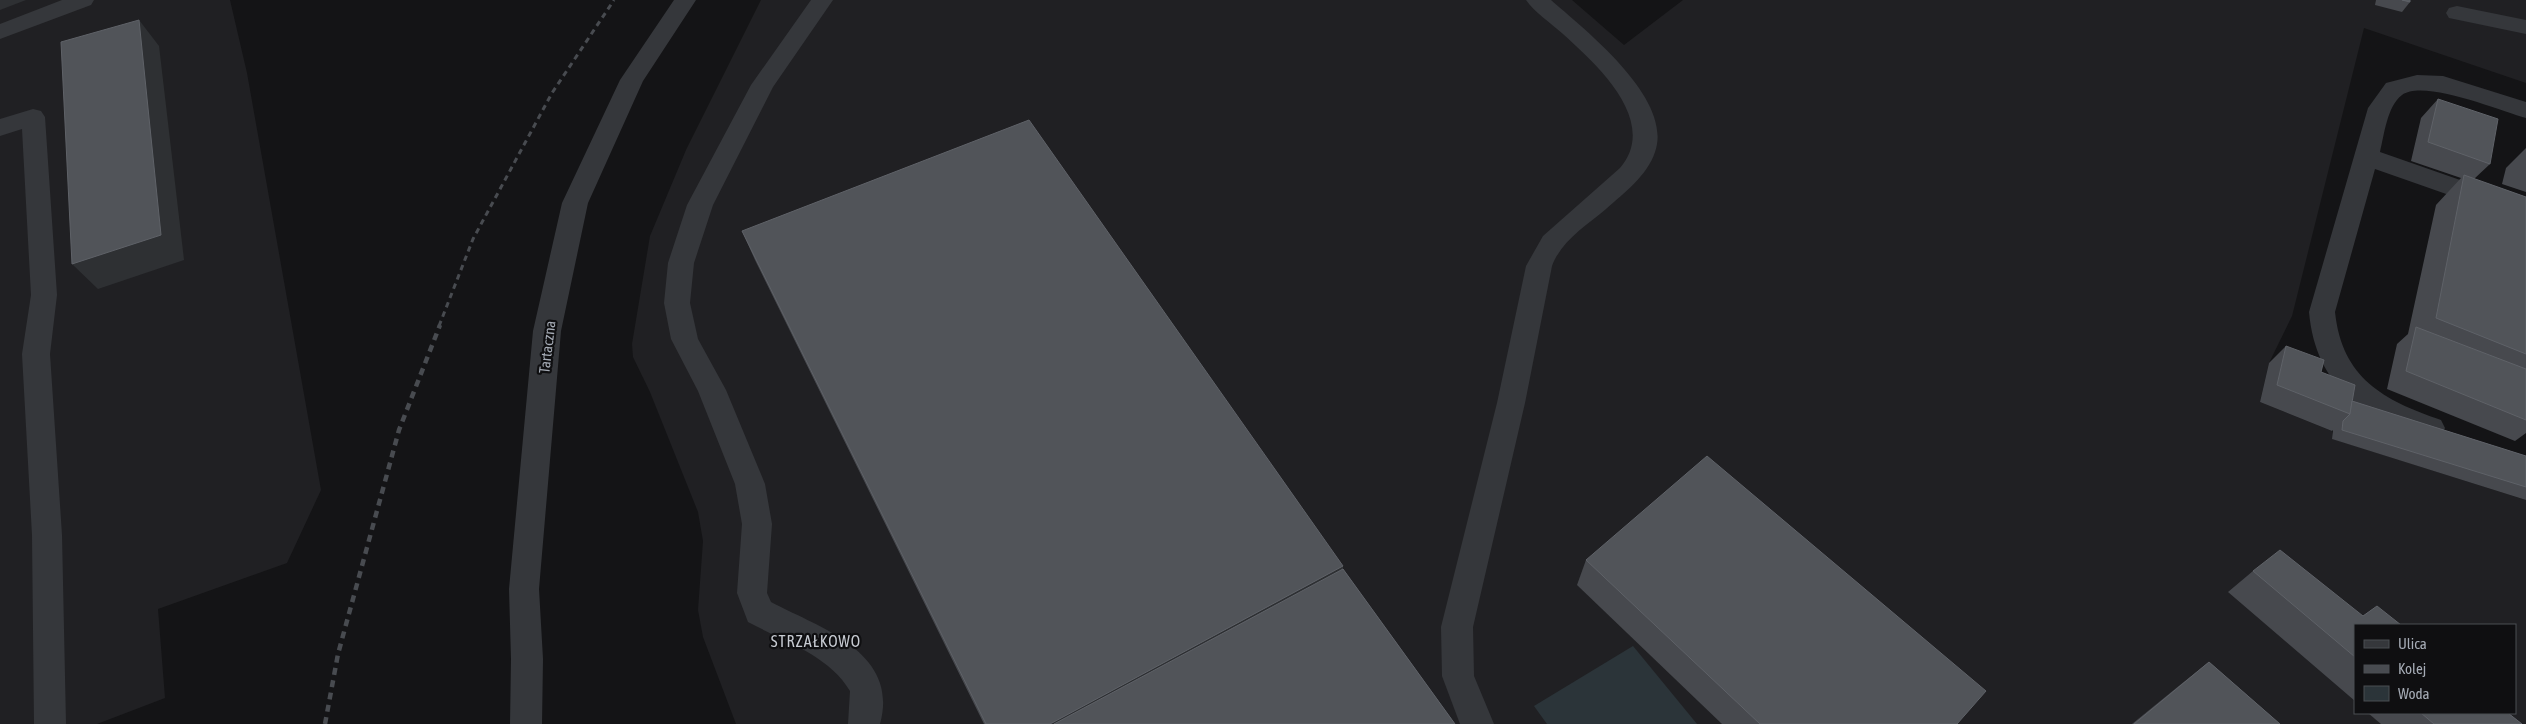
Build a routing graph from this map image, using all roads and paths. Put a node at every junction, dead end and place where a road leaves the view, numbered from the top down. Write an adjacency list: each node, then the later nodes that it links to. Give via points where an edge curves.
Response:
1 (83, 0): 7 (street)
2 (685, 0): 14 (street, Tartaczna, via 632,80 573,212 547,331 524,588)
3 (822, 0): 15 (street, via 763,85 700,205 681,263 677,303 685,339 712,390 750,484 756,524 752,593 759,612 828,648 850,665 866,687)
4 (1538, 0): 16 (street, via 1612,67 1631,94 1644,124 1645,145 1638,161 1622,180 1547,248 1539,266 1511,403 1457,627 1458,676)
5 (2457, 13): 6 (street)
6 (2526, 27)
7 (0, 32)
8 (2526, 110): 10 (street, via 2443,84 2417,83 2394,89 2380,108)
9 (0, 128): 13 (street, via 34,117 44,295 36,354 47,535)
10 (2367, 157): 11 (street); 12 (street, via 2322,312 2327,344 2342,372 2367,398 2404,420)
11 (2526, 214)
12 (2451, 434)
13 (50, 724)
14 (526, 724)
15 (864, 724)
16 (1478, 724)

